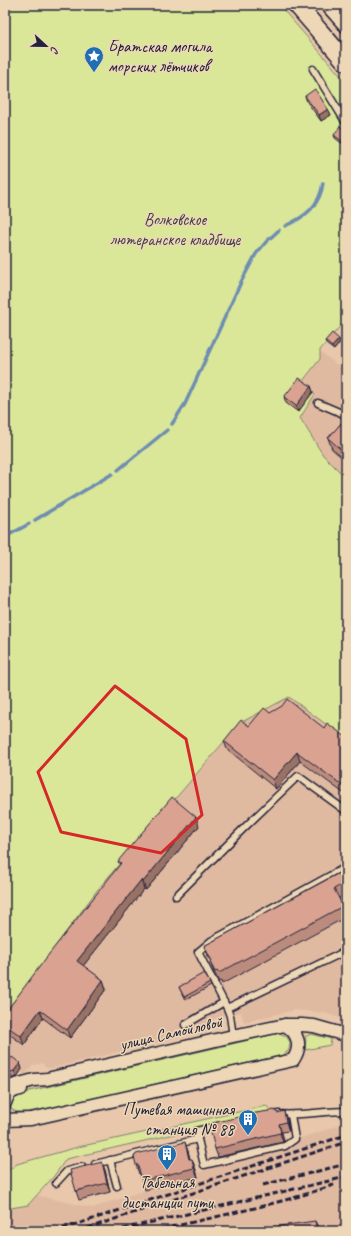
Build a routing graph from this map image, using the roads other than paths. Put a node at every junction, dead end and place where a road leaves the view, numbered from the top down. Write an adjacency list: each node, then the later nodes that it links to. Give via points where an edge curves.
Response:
1 (297, 5): 4 (street)
2 (330, 5): 3 (street)
3 (346, 23)
4 (346, 62)
5 (313, 69): 6 (lane)
6 (346, 123)
7 (318, 403): 8 (lane)
8 (346, 415)
9 (346, 811): 11 (lane, via 298,776)
10 (346, 867): 15 (lane, via 211,941 198,952)
11 (176, 896)
12 (346, 951): 13 (lane)
13 (339, 954): 14 (lane); 15 (lane)
14 (346, 958)
15 (225, 1005): 16 (lane); 19 (lane, via 230,1016)
16 (185, 1025)
17 (285, 1025): 18 (street, улица Самойловой, via 314,1026); 19 (street, улица Самойловой); 26 (street, via 293,1031 298,1040 298,1051 293,1060 31,1119)
18 (346, 1035)
19 (233, 1036): 20 (street, улица Самойловой)
20 (47, 1080): 21 (street, улица Самойловой, via 34,1080); 22 (street, via 14,1091 9,1094)
21 (5, 1088)
22 (5, 1103)
23 (346, 1110): 25 (lane)
24 (270, 1115): 25 (lane)
25 (291, 1115): 28 (lane, via 295,1140 285,1146 204,1166)
26 (6, 1117)
27 (226, 1124): 28 (lane, via 196,1131)
28 (198, 1139): 29 (lane)
29 (110, 1160): 30 (lane, via 67,1171); 31 (lane)
30 (56, 1183)
31 (117, 1186)

